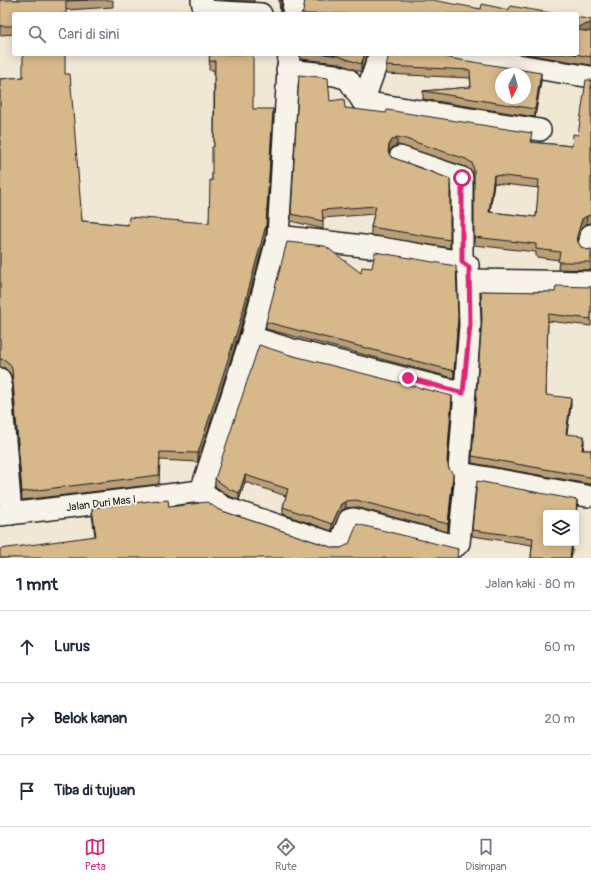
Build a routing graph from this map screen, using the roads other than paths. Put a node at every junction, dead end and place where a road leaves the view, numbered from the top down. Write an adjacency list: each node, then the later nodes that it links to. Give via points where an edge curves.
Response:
1 (202, 0): 3 (street, via 204,11)
2 (294, 0): 4 (street)
3 (223, 12)
4 (293, 12)
5 (379, 56): 9 (street)
6 (463, 56): 8 (street)
7 (288, 62): 9 (street, via 348,79); 12 (street)
8 (591, 77)
9 (363, 102): 10 (street)
10 (540, 130)
11 (400, 157): 13 (street, via 462,178)
12 (278, 236): 13 (street, via 388,249); 15 (street)
13 (466, 271): 14 (street); 17 (street, via 470,325)
14 (591, 282)
15 (251, 337): 17 (street); 19 (street)
16 (0, 379): 21 (street)
17 (463, 393): 18 (street, via 459,469)
18 (466, 474): 19 (street, via 459,543 456,546 353,519 349,520 340,544 335,545 223,507); 20 (street)
19 (201, 490): 21 (street, Jalan Duri Mas I)
20 (587, 496)
21 (5, 515)

